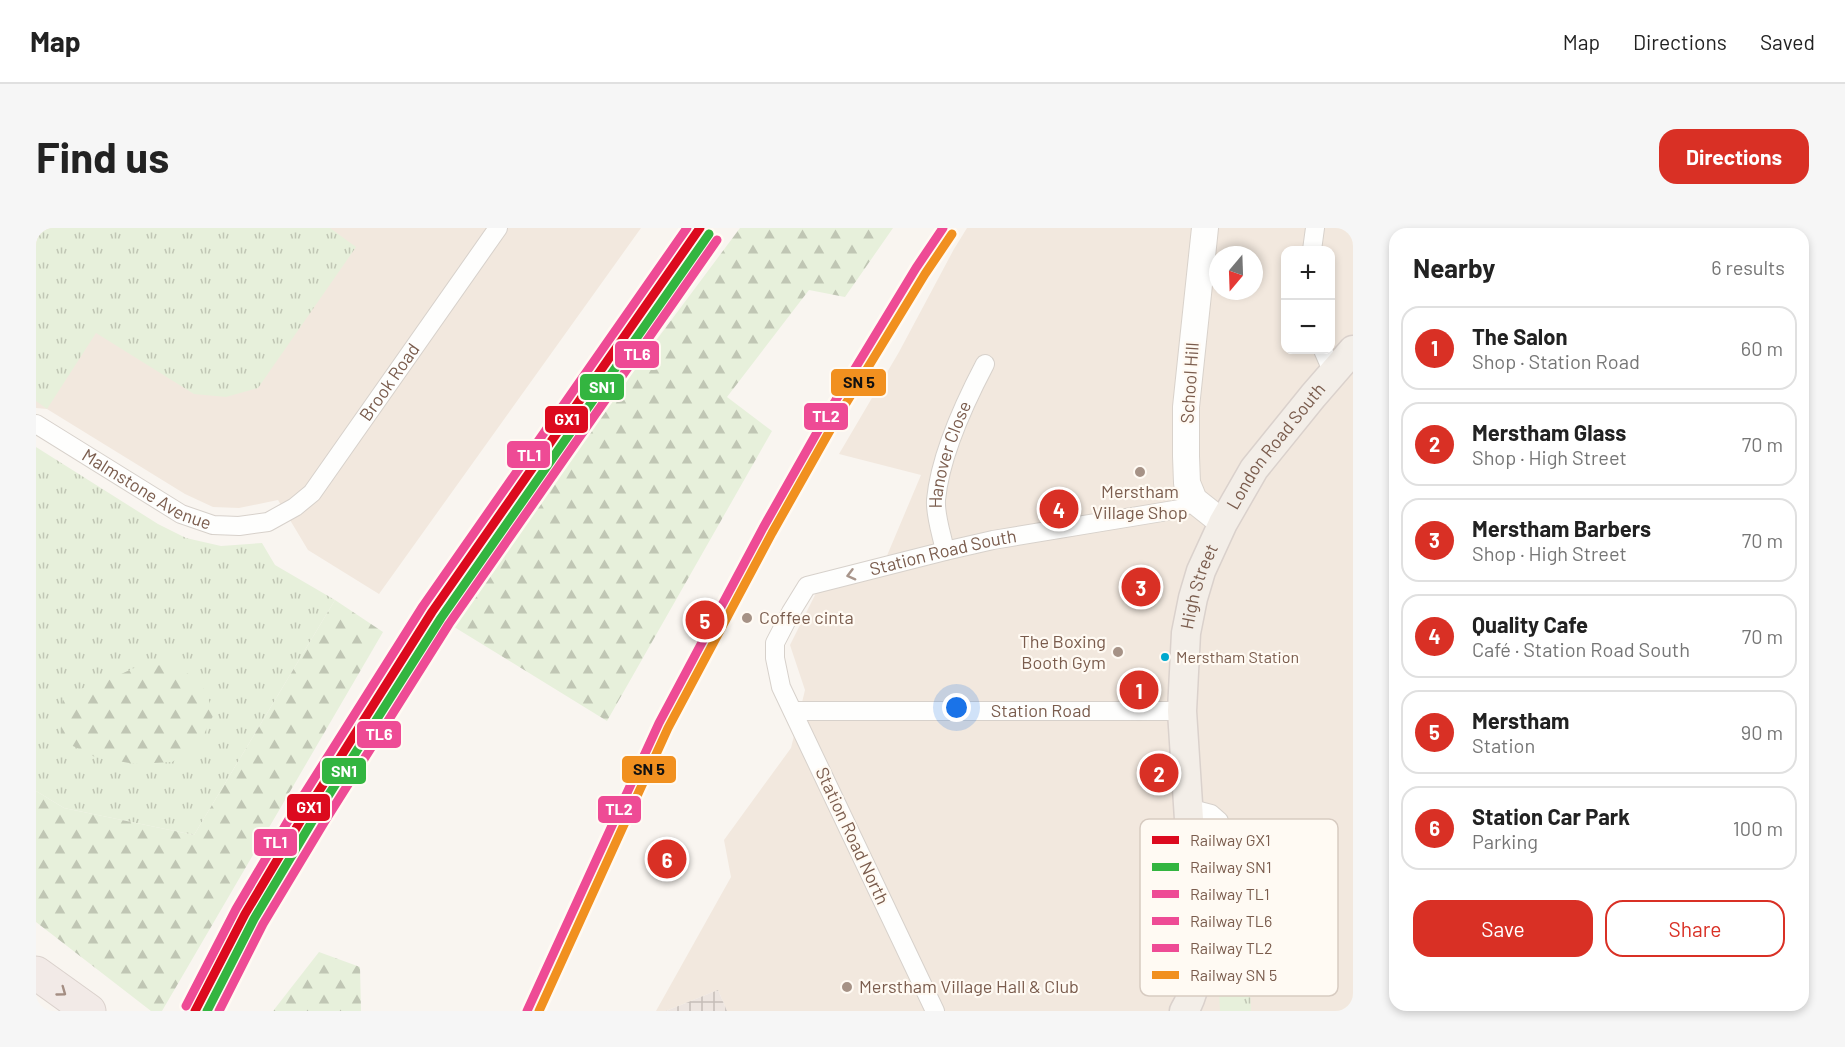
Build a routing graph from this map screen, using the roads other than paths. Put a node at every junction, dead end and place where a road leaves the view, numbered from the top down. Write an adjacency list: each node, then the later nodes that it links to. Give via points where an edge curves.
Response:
1 (498, 228): 10 (street, Brook Road, via 312,493)
2 (1205, 228): 9 (street, School Hill, via 1186,407 1187,483)
3 (1315, 228): 4 (street)
4 (1313, 246)
5 (1353, 350): 6 (main road, London Road South)
6 (1328, 361): 11 (main road, London Road South, via 1254,469)
7 (985, 364): 12 (street, Hanover Close, via 968,397 941,473 936,501)
8 (36, 424): 10 (street, Malmstone Avenue, via 182,514 213,525)
9 (1194, 500): 11 (street); 12 (street, Station Road South, via 1180,509)
10 (268, 522)
11 (1223, 523): 15 (main road, High Street, via 1193,598 1186,633)
12 (945, 550): 13 (street, Station Road South, one-way to 13, via 807,586 777,637)
13 (775, 658): 14 (street, Station Road North, via 781,687)
14 (793, 711): 15 (street, Station Road); 20 (street, Station Road North)
15 (1182, 711): 16 (main road, High Street)
16 (1189, 819)
17 (36, 973): 19 (highway, one-way to 19)
18 (1190, 996): 21 (main road, High Street)
19 (89, 1011)
20 (935, 1011)
21 (1184, 1011)

